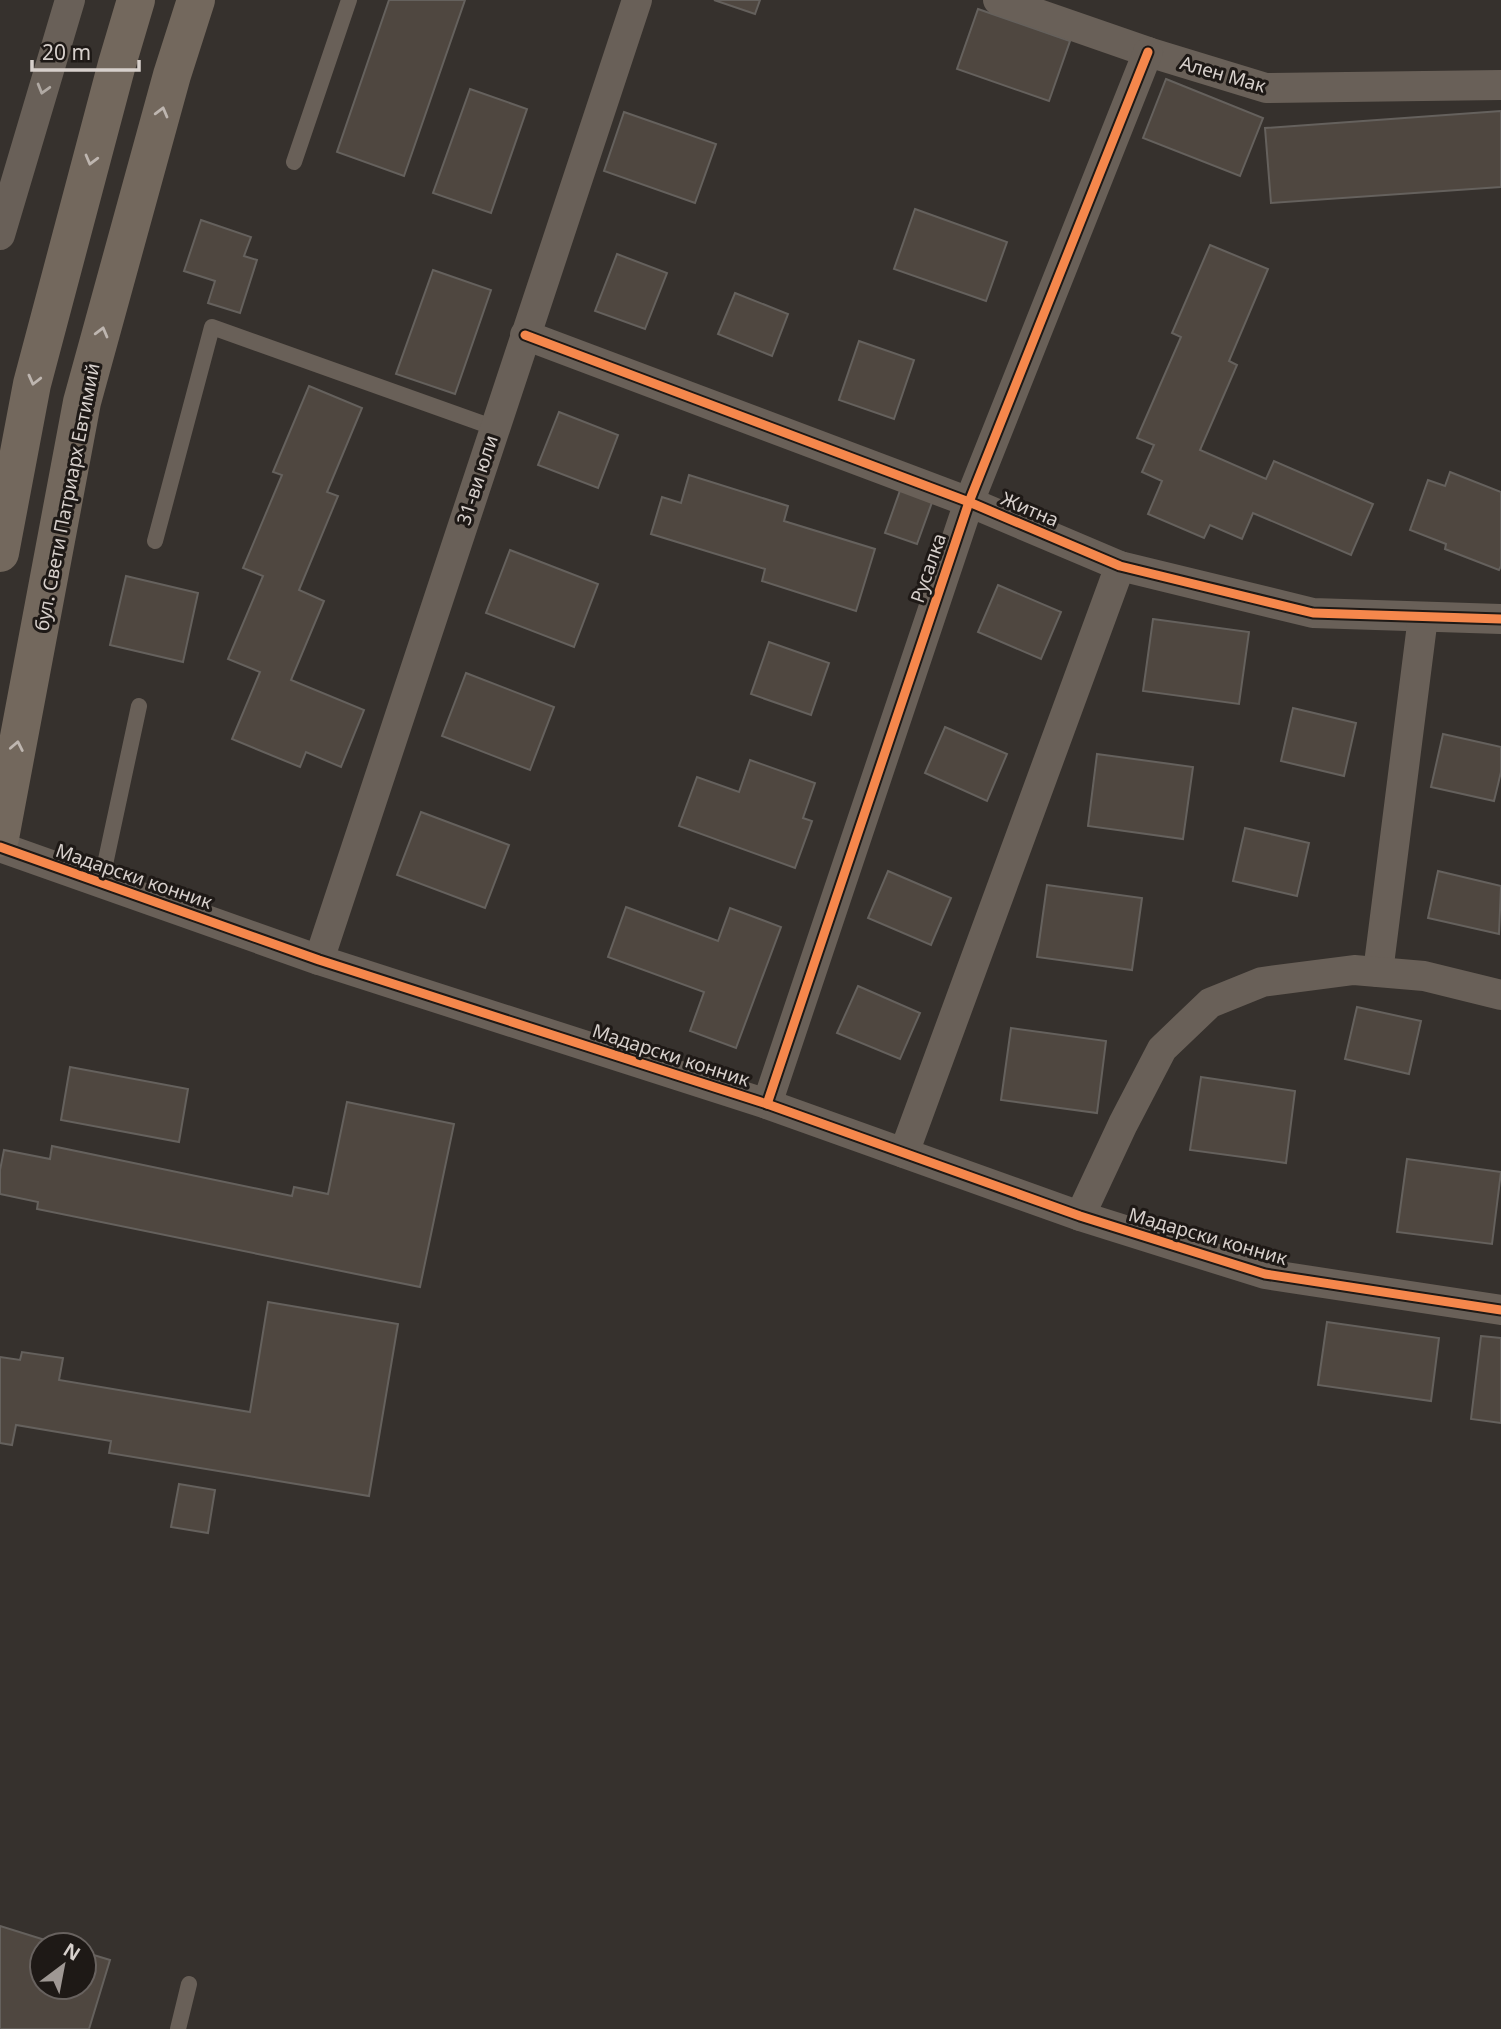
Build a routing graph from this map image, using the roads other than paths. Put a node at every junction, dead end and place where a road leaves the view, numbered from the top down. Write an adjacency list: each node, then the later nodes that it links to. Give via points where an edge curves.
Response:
1 (69, 0): 10 (street, one-way to 10)
2 (136, 0): 15 (main road, one-way to 15, via 32,384)
3 (196, 0): 20 (main road, бул. Свети Патриарх Евтимий, one-way to 3, via 82,402)
4 (349, 0): 9 (lane)
5 (637, 0): 11 (street, 31-ви юли)
6 (998, 0): 7 (street, Ален Мак)
7 (1148, 52): 8 (street, Ален Мак, via 1266,88); 13 (street, Русалка)
8 (1501, 85)
9 (294, 162)
10 (0, 235)
11 (525, 335): 12 (street, 31-ви юли); 13 (street, Житна)
12 (495, 428): 14 (lane, via 212,327); 23 (street, 31-ви юли)
13 (969, 502): 16 (street, Житна); 26 (street, Русалка)
14 (155, 541)
15 (0, 553)
16 (1120, 566): 17 (street, Житна, via 1313,613); 27 (street)
17 (1423, 617): 18 (street, Житна); 24 (street)
18 (1501, 620)
19 (139, 706): 22 (lane)
20 (0, 838)
21 (0, 847): 22 (street, Мадарски конник)
22 (101, 883): 23 (street, Мадарски конник)
23 (319, 960): 26 (street, Мадарски конник)
24 (1378, 972): 25 (street, via 1424,976); 28 (street, via 1354,970 1262,982 1210,1003 1162,1048)
25 (1501, 995)
26 (767, 1104): 27 (street, Мадарски конник)
27 (904, 1153): 28 (street, Мадарски конник)
28 (1080, 1216): 29 (street, Мадарски конник, via 1265,1274)
29 (1501, 1310)
30 (189, 1984): 31 (lane)
31 (178, 2029)

